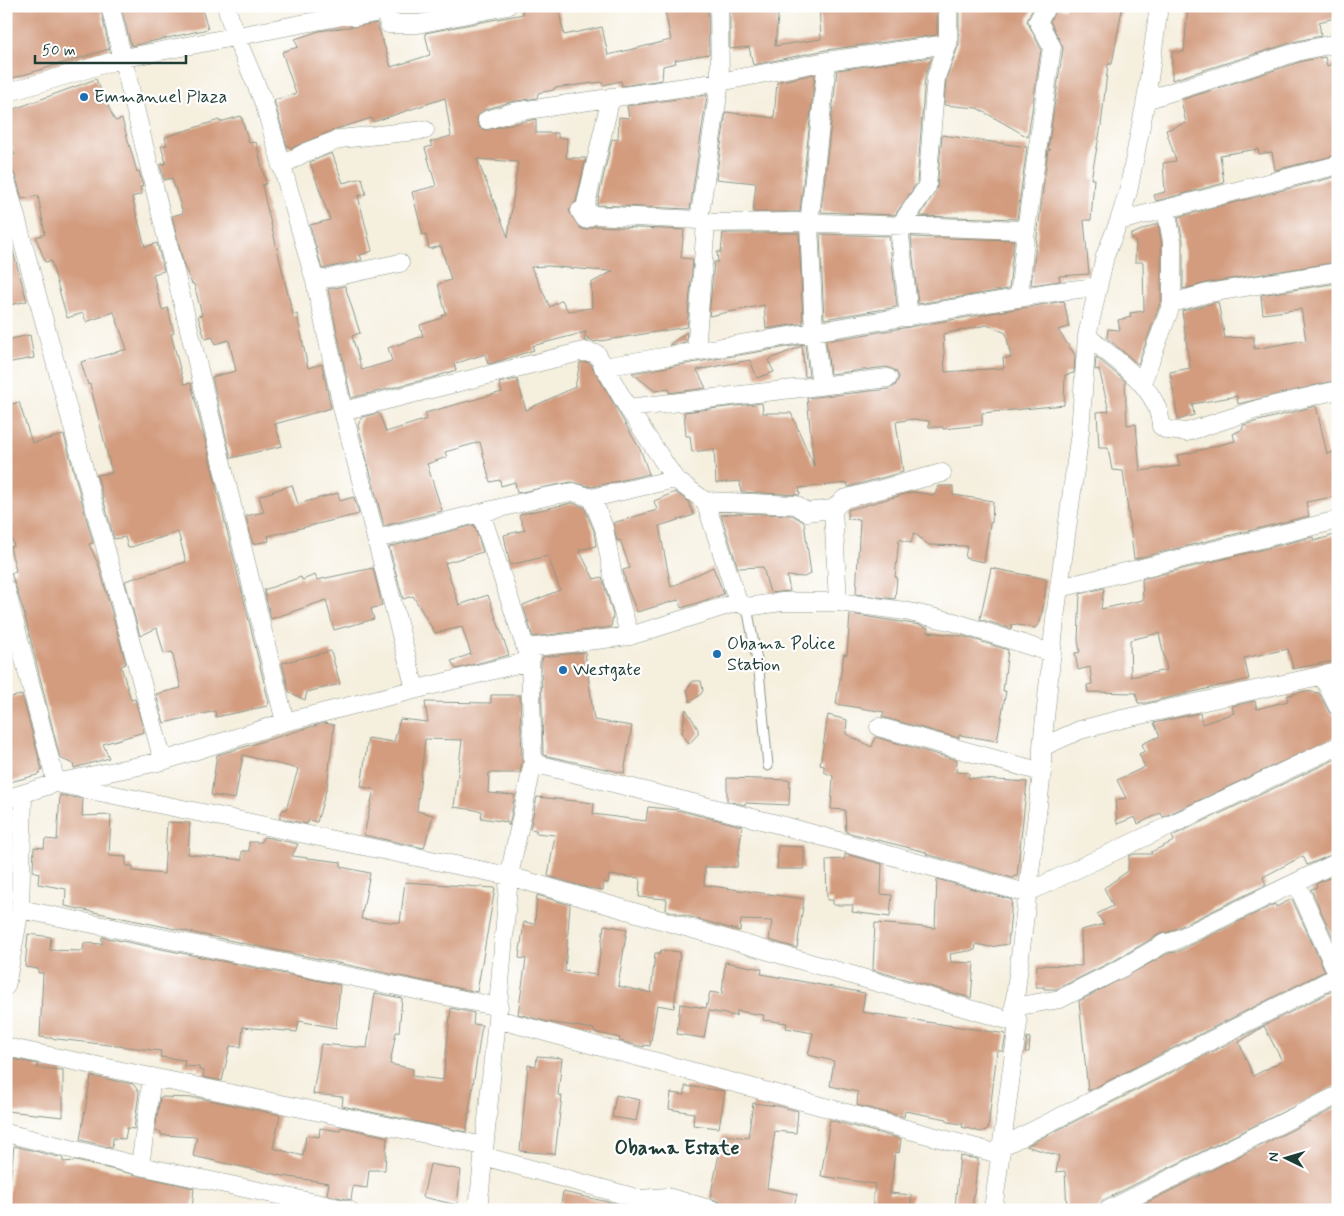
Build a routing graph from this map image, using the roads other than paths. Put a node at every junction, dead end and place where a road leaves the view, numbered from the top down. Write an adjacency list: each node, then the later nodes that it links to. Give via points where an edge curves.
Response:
1 (110, 6): 11 (street)
2 (226, 6): 8 (street)
3 (507, 6): 8 (street, via 418,24 389,24 385,11)
4 (719, 6): 13 (street)
5 (948, 6): 10 (street)
6 (1047, 6): 27 (street, via 1038,21 1052,47)
7 (1159, 6): 16 (street)
8 (235, 35): 11 (street); 19 (street, via 264,103)
9 (1338, 43): 16 (street, via 1300,51)
10 (948, 44): 12 (street); 26 (street, via 936,77 928,187)
11 (124, 58): 14 (street); 63 (street)
12 (827, 61): 13 (street); 25 (street)
13 (720, 82): 15 (street); 23 (street)
14 (6, 93)
15 (610, 97): 17 (street, via 513,112); 23 (street, via 585,208 580,211 582,215 585,219 593,215)
16 (1146, 100): 24 (street)
17 (488, 120)
18 (425, 130): 19 (street, via 340,139)
19 (281, 166): 30 (street)
20 (1338, 166): 22 (street)
21 (6, 180): 67 (street)
22 (1166, 209): 24 (street); 33 (street, via 1168,234 1172,241)
23 (702, 221): 25 (street); 37 (street)
24 (1120, 221): 31 (street, via 1110,240)
25 (809, 224): 26 (street); 35 (street)
26 (898, 227): 27 (street); 34 (street)
27 (1026, 230): 32 (street)
28 (400, 263): 30 (street)
29 (1338, 272): 33 (street, via 1208,293)
30 (314, 281): 44 (street)
31 (1097, 287): 32 (street); 36 (street)
32 (1019, 298): 34 (street)
33 (1172, 303): 40 (street)
34 (909, 318): 35 (street)
35 (814, 332): 37 (street); 41 (street)
36 (1087, 336): 40 (street); 53 (street, via 1080,432)
37 (696, 351): 38 (street)
38 (603, 367): 43 (street); 44 (street, via 597,354 584,351)
39 (888, 378): 41 (street)
40 (1142, 383): 42 (street, via 1160,416 1161,426 1176,432 1187,432 1258,409)
41 (820, 385): 43 (street)
42 (1338, 390)
43 (628, 408): 46 (street)
44 (343, 411): 52 (street)
45 (942, 473): 49 (street, via 844,499)
46 (674, 479): 47 (street); 48 (street)
47 (592, 498): 50 (street, via 573,492); 57 (street, via 604,528 614,582)
48 (705, 501): 49 (street, via 796,505 806,512); 56 (street)
49 (833, 509): 55 (street)
50 (481, 513): 52 (street); 59 (street)
51 (1338, 520): 53 (street)
52 (376, 539): 61 (street)
53 (1060, 588): 58 (street)
54 (6, 589): 71 (street)
55 (838, 602): 56 (street); 58 (street, via 933,616)
56 (742, 604): 57 (street); 69 (lane, via 759,671)
57 (630, 636): 59 (street, via 535,647)
58 (1052, 653): 66 (street)
59 (530, 661): 61 (street); 68 (street)
60 (1330, 673): 62 (street); 66 (street, via 1122,719 1080,730)
61 (415, 689): 63 (street)
62 (1338, 707)
63 (285, 722): 67 (street)
64 (879, 727): 70 (street)
65 (1338, 746): 77 (street)
66 (1042, 747): 70 (street)
67 (163, 761): 71 (street)
68 (533, 762): 75 (street); 77 (street, via 778,824)
69 (768, 766)
70 (1042, 772): 77 (street)
71 (56, 783): 72 (street); 75 (street)
72 (23, 794): 73 (street); 78 (street)
73 (6, 800)
74 (1338, 862): 76 (street)
75 (509, 876): 81 (street); 82 (street)
76 (1297, 884): 79 (street); 82 (street, via 1165,943 1060,999)
77 (1026, 893): 82 (street)
78 (20, 908): 80 (street); 81 (street)
79 (1338, 975): 88 (street)
80 (6, 986)
81 (498, 1013): 87 (street); 88 (street)
82 (1016, 1015): 88 (street)
83 (6, 1047): 84 (street)
84 (152, 1077): 87 (street); 89 (street)
85 (1338, 1095): 94 (street)
86 (6, 1133): 89 (street)
87 (484, 1151): 91 (street); 92 (street, via 640,1199 667,1197)
88 (999, 1151): 93 (street)
89 (140, 1166): 90 (street)
90 (349, 1210)
91 (478, 1210)
92 (713, 1210)
93 (993, 1210)
94 (1108, 1210)

